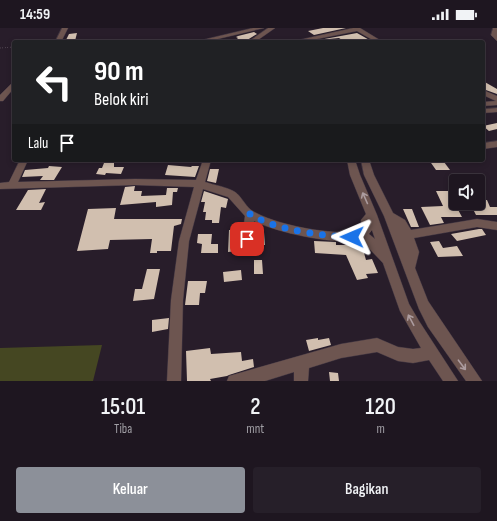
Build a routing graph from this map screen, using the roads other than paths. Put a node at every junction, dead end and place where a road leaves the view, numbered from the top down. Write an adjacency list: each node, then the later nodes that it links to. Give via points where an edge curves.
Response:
1 (66, 28): 7 (street)
2 (261, 28): 8 (street)
3 (272, 28): 9 (street)
4 (357, 28): 10 (street); 11 (street)
5 (494, 29): 6 (street)
6 (497, 39)
7 (59, 40)
8 (205, 40)
9 (254, 40)
10 (302, 40)
11 (377, 40)
12 (12, 86): 15 (street)
13 (485, 93): 16 (street)
14 (485, 93): 17 (street, via 489,99)
15 (0, 99)
16 (497, 99)
17 (485, 102)
18 (497, 103): 19 (street)
19 (485, 104)
20 (497, 110): 21 (street)
21 (485, 111)
22 (497, 144): 23 (street)
23 (485, 146)
24 (23, 162): 29 (street)
25 (206, 162): 28 (street)
26 (352, 162): 32 (street, one-way to 26)
27 (366, 162): 33 (street, via 369,175)
28 (199, 184): 29 (street, via 135,182); 31 (street, via 232,194); 42 (street, via 184,241 177,300)
29 (12, 185): 30 (street)
30 (0, 186)
31 (250, 214): 35 (street, via 266,222 320,235); 37 (street)
32 (372, 215): 35 (street, via 366,220 367,229); 38 (street)
33 (389, 216): 36 (street, via 401,223); 39 (street)
34 (497, 226): 36 (street, via 477,223)
35 (363, 235): 38 (street)
36 (409, 235): 39 (street, via 413,252)
37 (247, 239)
38 (388, 262): 40 (street, one-way to 38, via 404,307)
39 (409, 267): 46 (street, one-way to 46, via 432,322)
40 (432, 353): 41 (street, via 413,356 398,354 376,345); 45 (street)
41 (302, 364): 43 (street); 44 (street)
42 (174, 381)
43 (234, 381)
44 (301, 381)
45 (451, 381)
46 (475, 381)

